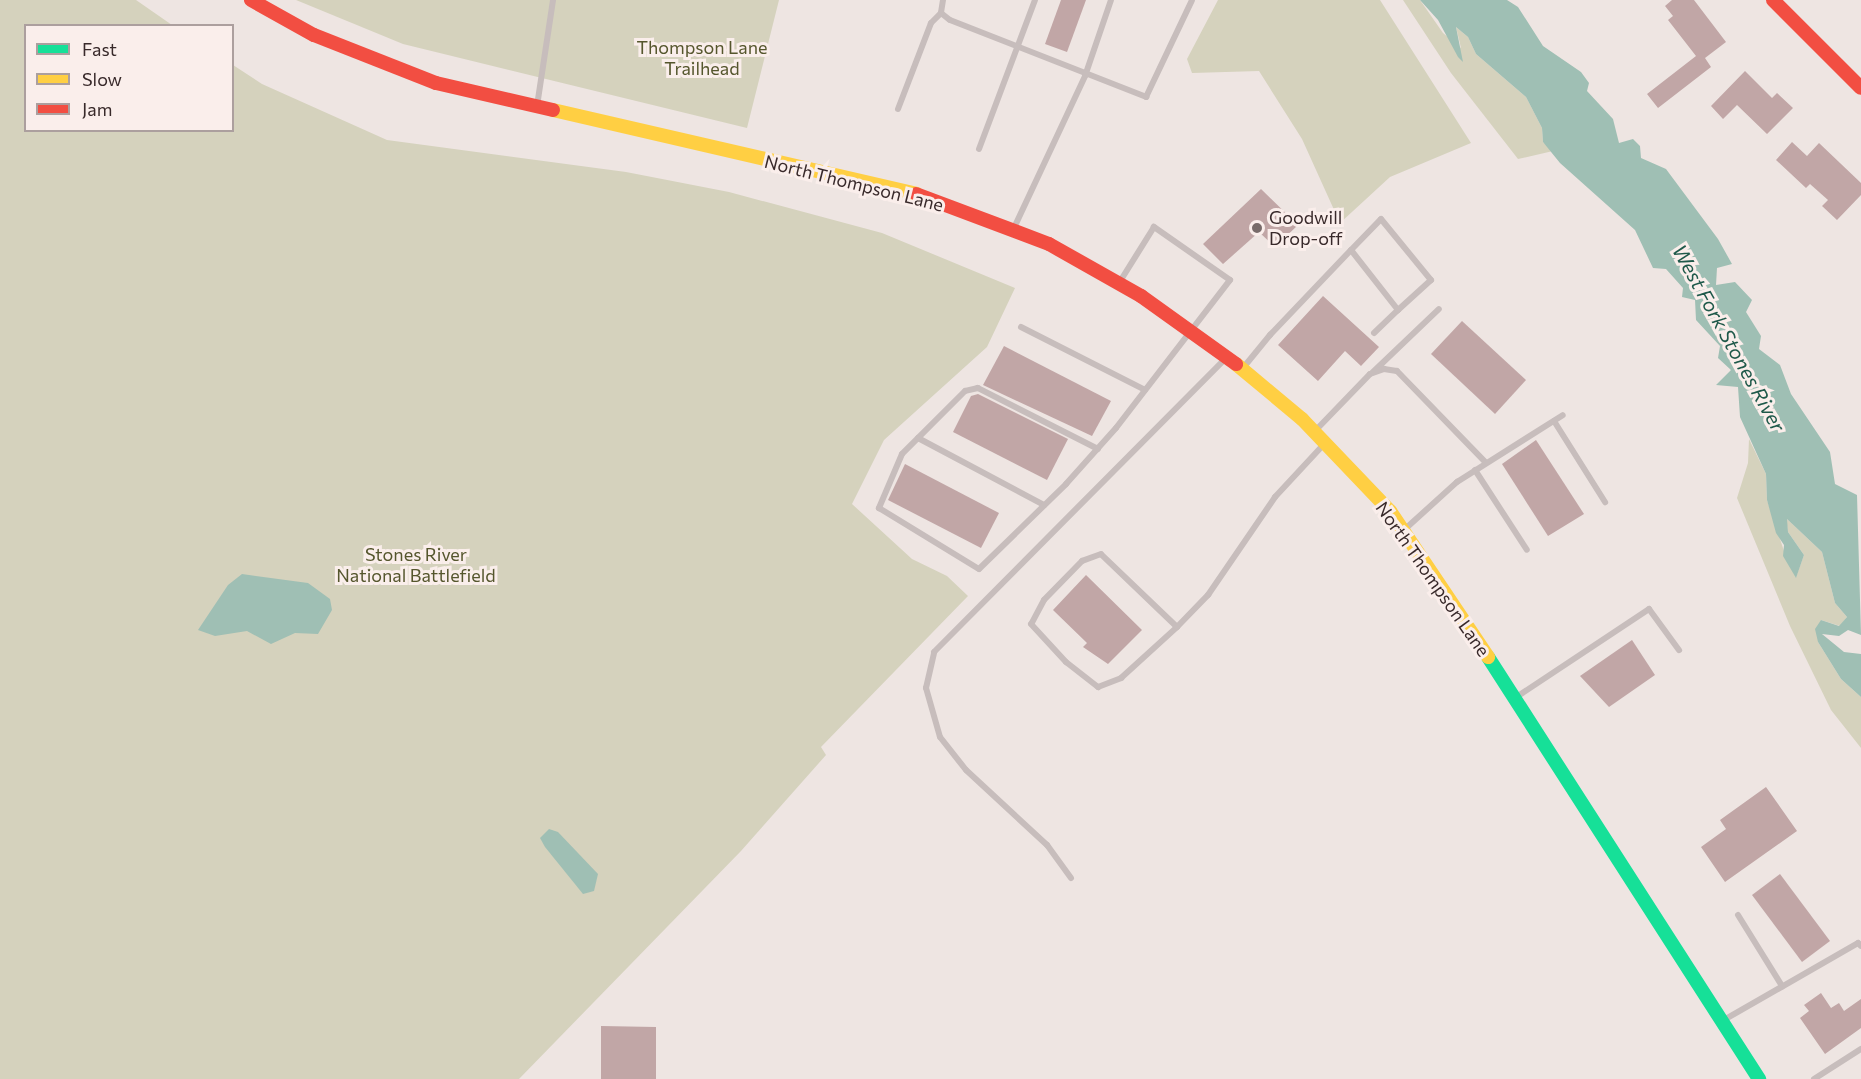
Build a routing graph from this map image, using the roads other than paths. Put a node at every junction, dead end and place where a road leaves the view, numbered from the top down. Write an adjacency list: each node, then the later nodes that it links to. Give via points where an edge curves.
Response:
1 (251, 0): 13 (main road, North Thompson Lane, via 372,59 436,83)
2 (553, 0): 13 (lane)
3 (943, 0): 8 (lane)
4 (1035, 0): 9 (lane)
5 (1111, 0): 10 (lane)
6 (1192, 0): 10 (lane, via 1146,97)
7 (1773, 0): 11 (main road)
8 (941, 13): 9 (lane); 12 (lane, via 931,23)
9 (1017, 48): 10 (lane); 14 (lane)
10 (1085, 76): 15 (lane)
11 (1861, 88)
12 (898, 109)
13 (536, 110): 15 (main road, North Thompson Lane, via 924,196)
14 (979, 149)
15 (1013, 230): 17 (main road, North Thompson Lane, via 1049,244)
16 (1351, 250): 19 (lane); 19 (lane, via 1381,219 1431,280); 24 (lane)
17 (1118, 283): 21 (main road, North Thompson Lane); 21 (lane, via 1154,226 1230,280)
18 (1439, 309): 25 (lane)
19 (1398, 310): 22 (lane)
20 (1021, 327): 26 (lane)
21 (1190, 330): 23 (main road, North Thompson Lane); 26 (lane)
22 (1374, 333)
23 (1228, 357): 24 (main road, North Thompson Lane); 42 (lane, via 934,652 926,688 940,736 966,770 1047,845)
24 (1242, 369): 29 (main road, North Thompson Lane)
25 (1370, 374): 29 (lane); 33 (lane, via 1397,371)
26 (1145, 390): 32 (lane)
27 (1563, 415): 28 (lane)
28 (1554, 421): 33 (lane); 35 (lane)
29 (1314, 432): 31 (main road, North Thompson Lane)
30 (918, 438): 32 (lane, via 965,391 978,388); 36 (lane); 36 (lane, via 902,454 879,508 979,569)
31 (1325, 443): 37 (main road, North Thompson Lane); 39 (lane, via 1275,497 1222,576)
32 (1098, 448): 36 (lane)
33 (1486, 463): 34 (lane)
34 (1476, 470): 37 (lane); 38 (lane)
35 (1605, 502)
36 (1044, 505)
37 (1403, 531): 41 (main road, North Thompson Lane)
38 (1527, 550)
39 (1177, 627): 39 (lane, via 1121,678 1098,687 1066,662 1031,624 1044,600 1082,561 1101,554)
40 (1679, 650): 41 (lane, via 1648,609)
41 (1514, 698): 46 (main road, North Thompson Lane)
42 (1071, 878)
43 (1738, 915): 45 (lane)
44 (1861, 946): 45 (lane, via 1858,943)
45 (1782, 986): 46 (lane)
46 (1722, 1022): 48 (main road, North Thompson Lane)
47 (1861, 1048): 49 (lane)
48 (1759, 1079)
49 (1814, 1079)

